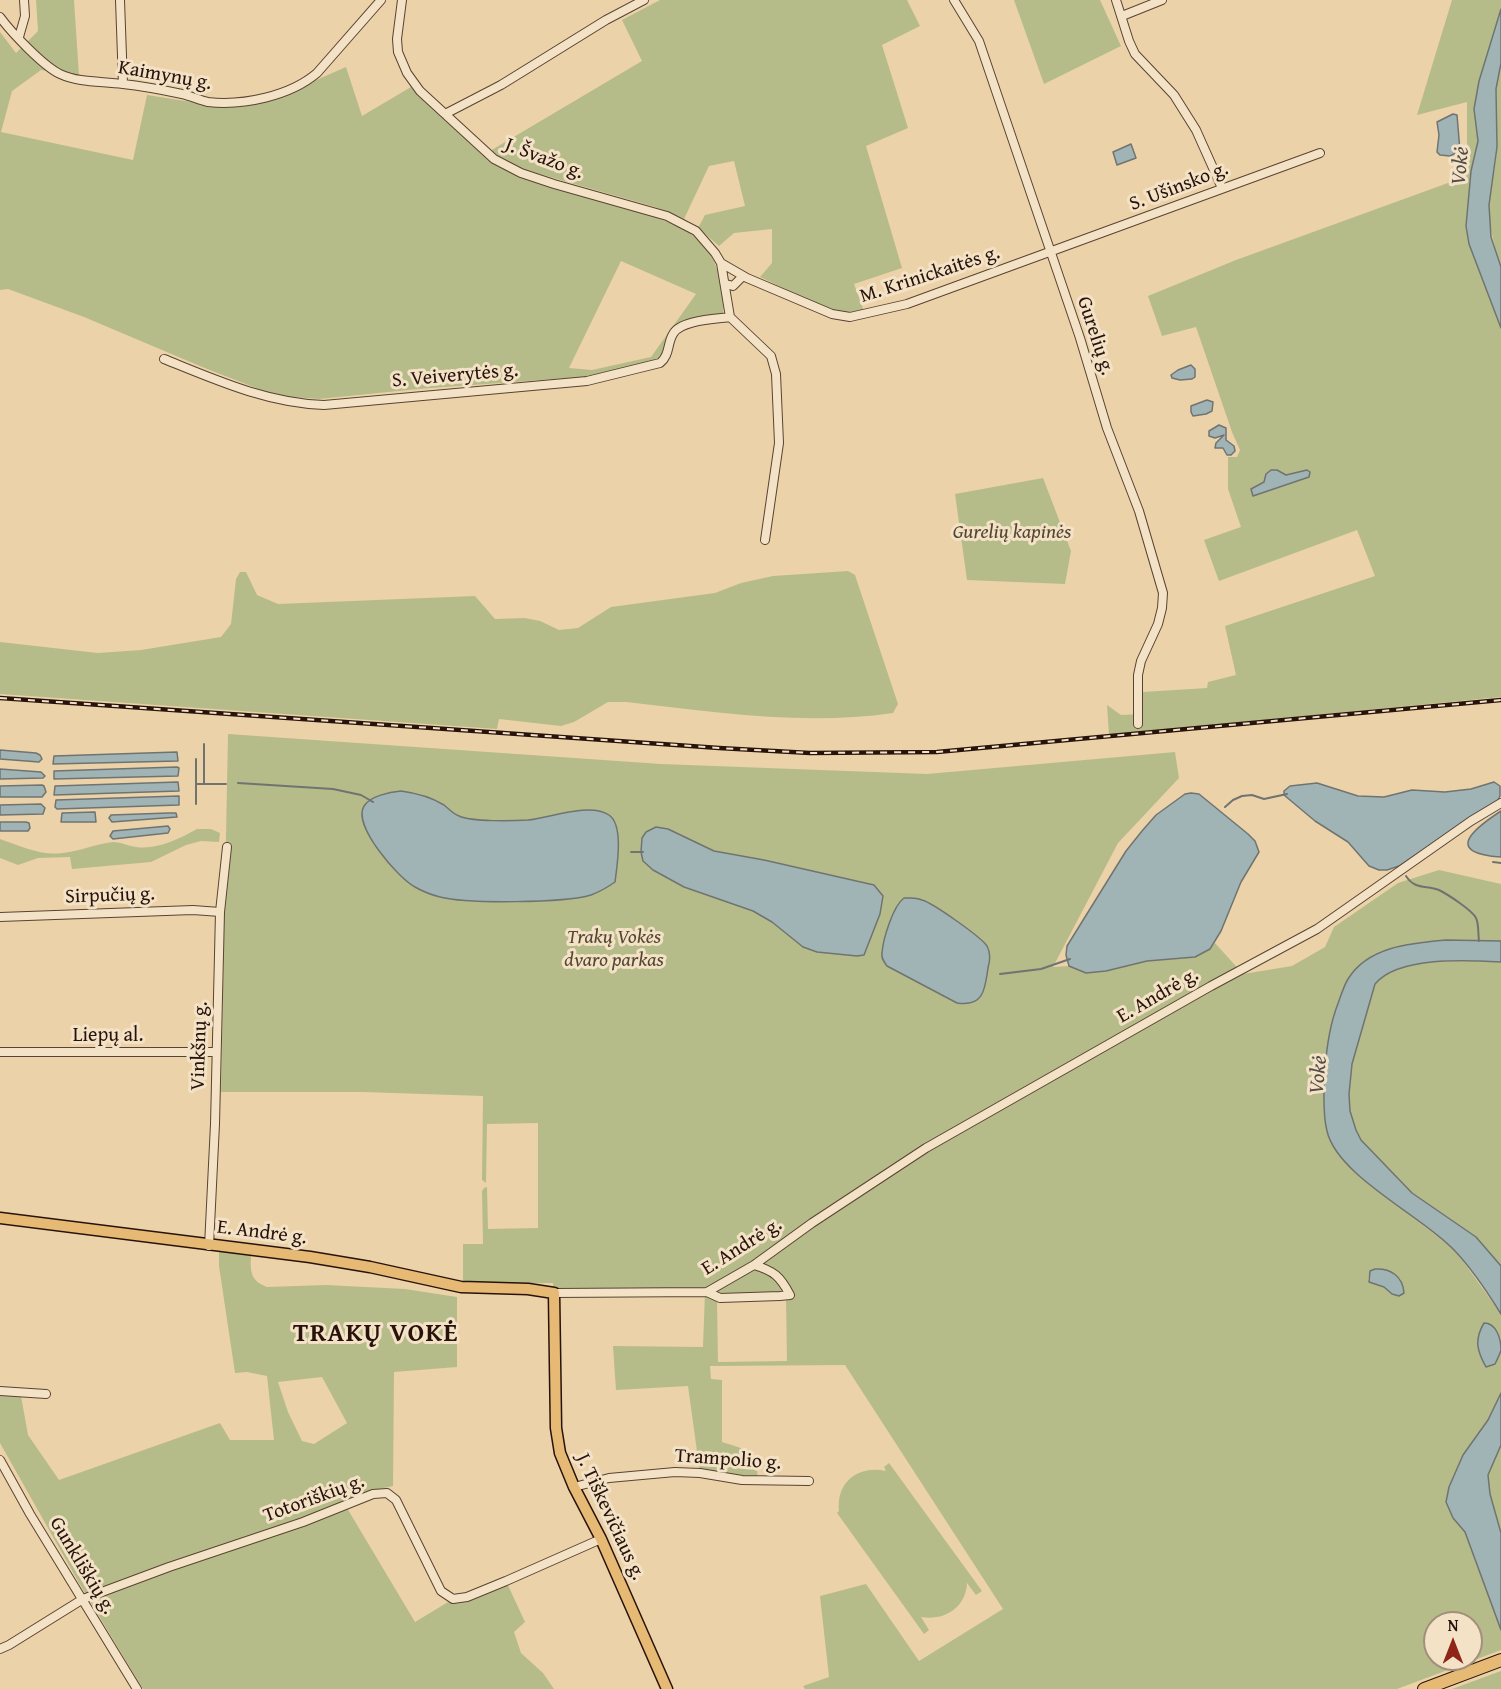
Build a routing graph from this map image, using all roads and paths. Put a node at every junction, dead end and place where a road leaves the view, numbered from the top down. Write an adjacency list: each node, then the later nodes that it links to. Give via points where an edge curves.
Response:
1 (24, 0): 11 (street, via 25,16)
2 (120, 0): 12 (street)
3 (381, 0): 12 (street, Kaimynų g., via 317,74 280,93 245,101 211,102)
4 (402, 0): 13 (street, J. Švažo g., via 398,52 420,91)
5 (644, 0): 13 (street)
6 (954, 0): 16 (street, Gurelių g., via 979,41)
7 (1116, 0): 9 (street)
8 (1162, 0): 9 (street)
9 (1122, 16): 15 (street, via 1129,42 1174,94 1196,130)
10 (0, 17): 11 (street, Kaimynų g.)
11 (19, 38): 12 (street, Kaimynų g., via 60,74)
12 (123, 84)
13 (445, 114): 17 (street, J. Švažo g., via 494,159 554,184 667,216 702,236)
14 (1320, 153): 15 (street, S. Ušinsko g.)
15 (1222, 188): 16 (street, S. Ušinsko g.)
16 (1050, 253): 20 (street, M. Krinickaitės g., via 907,304 850,317); 24 (street, Gurelių g., via 1107,428 1139,511 1163,593 1158,624 1141,661)
17 (721, 263): 18 (street, J. Švažo g.); 19 (street, J. Švažo g.)
18 (740, 274): 19 (street, via 737,284); 20 (street, J. Švažo g.)
19 (726, 284): 21 (street, J. Švažo g.)
20 (786, 296)
21 (730, 317): 22 (street, S. Veiverytės g., via 678,328 666,358 660,363 587,381 324,405 273,399); 23 (street, via 771,356 776,374 779,443)
22 (164, 358)
23 (765, 540)
24 (1138, 724)
25 (1501, 803): 33 (street, E. Andrė g., via 1306,936 926,1148)
26 (226, 847): 27 (street, Vinkšnų g.)
27 (220, 912): 28 (street, Sirpučių g.); 29 (street, Vinkšnų g.)
28 (0, 917)
29 (216, 1052): 30 (street, Liepų al.); 32 (street, Vinkšnų g.)
30 (0, 1053)
31 (0, 1218): 32 (main road, E. Andrė g.)
32 (209, 1246): 35 (main road, E. Andrė g., via 333,1261 461,1287)
33 (754, 1265): 34 (street, E. Andrė g.); 34 (street, via 770,1270 790,1294 720,1298)
34 (707, 1292): 35 (street, E. Andrė g.)
35 (554, 1293): 40 (main road, J. Tiškevičiaus g., via 556,1428)
36 (0, 1391): 37 (street)
37 (46, 1394)
38 (0, 1460): 42 (street, Gunkliškių g.)
39 (809, 1481): 40 (street, Trampolio g., via 742,1480 675,1472 609,1478)
40 (574, 1487): 41 (main road, J. Tiškevičiaus g.)
41 (601, 1539): 42 (street, Totoriškių g., via 497,1585 453,1599 441,1591 396,1500 380,1493); 46 (main road, J. Tiškevičiaus g.)
42 (83, 1599): 43 (street); 45 (street, Gunkliškių g.)
43 (0, 1649)
44 (1501, 1660): 47 (highway)
45 (136, 1689)
46 (669, 1689)
47 (1424, 1689)

